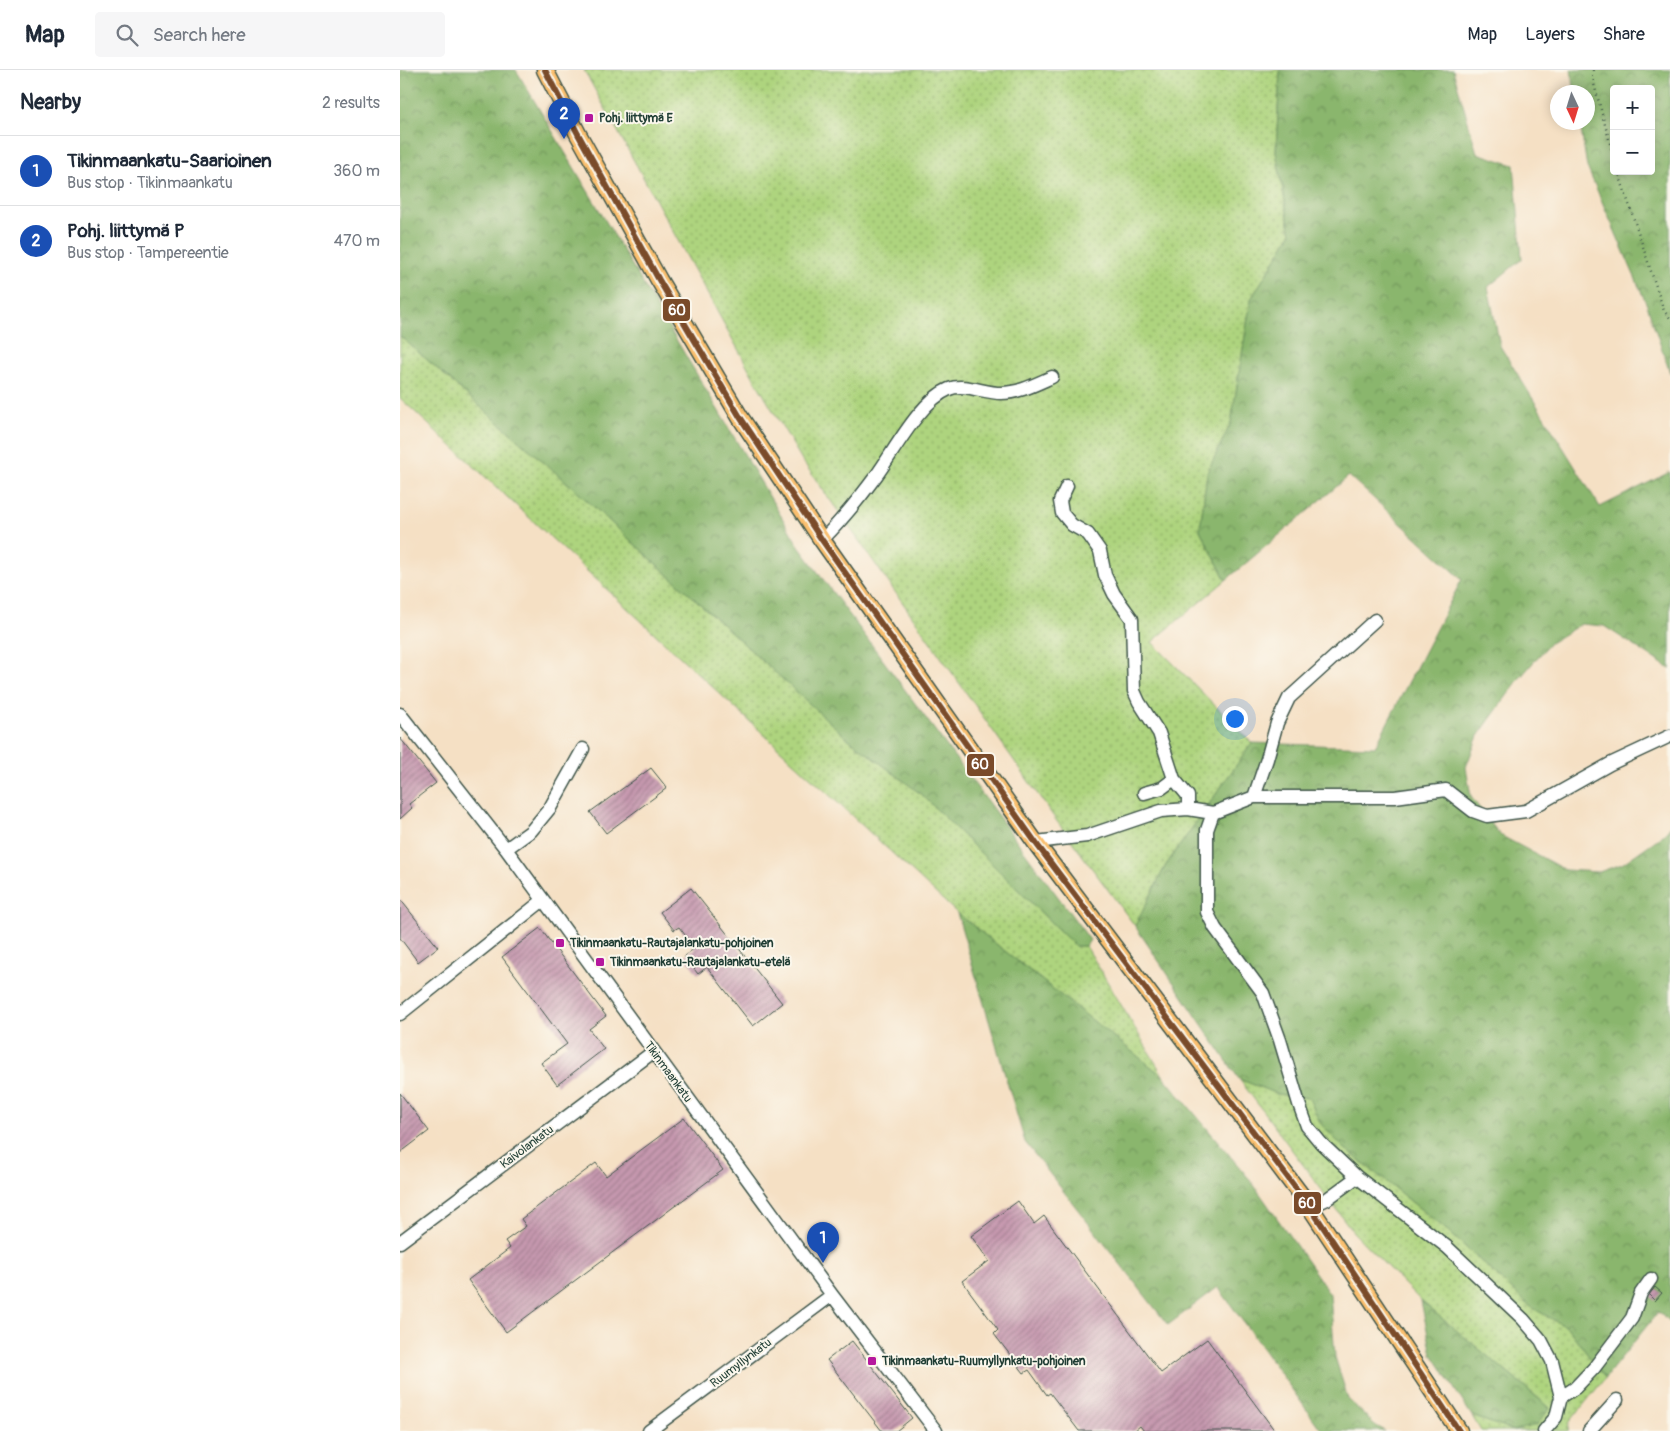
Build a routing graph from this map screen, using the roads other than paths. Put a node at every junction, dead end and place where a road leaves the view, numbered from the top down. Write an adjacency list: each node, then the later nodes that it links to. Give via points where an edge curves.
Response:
1 (545, 70): 4 (main road, via 659,280 740,417)
2 (1052, 377): 4 (street, via 1019,391 986,392 963,386 938,394 924,407 876,477)
3 (1067, 486): 9 (street, via 1060,501 1062,513 1072,525 1088,534 1100,551 1105,575 1132,619 1134,691 1159,732)
4 (822, 540): 14 (main road)
5 (1375, 620): 11 (street, via 1289,698 1277,723)
6 (400, 714): 15 (street, Tikinmaankatu)
7 (1670, 736): 11 (street, via 1610,764 1526,811 1486,816 1473,811 1446,790 1395,797)
8 (583, 749): 15 (street, via 550,808 531,831)
9 (1174, 779): 10 (street, via 1162,788); 12 (street, via 1188,796)
10 (1144, 793)
11 (1254, 797): 13 (street)
12 (1188, 809): 13 (street); 14 (street, via 1161,811 1086,836)
13 (1213, 813): 19 (street, via 1207,830 1207,912 1215,928 1263,993 1307,1126)
14 (1036, 842): 20 (main road)
15 (506, 849): 16 (street, Tikinmaankatu)
16 (542, 901): 17 (street); 18 (street, Tikinmaankatu)
17 (400, 1014)
18 (653, 1052): 21 (street, Kaivolankatu); 23 (street, Tikinmaankatu)
19 (1356, 1177): 20 (street); 24 (street, via 1447,1247 1524,1319 1552,1361)
20 (1310, 1207): 28 (main road)
21 (400, 1242)
22 (1651, 1279): 24 (street, via 1640,1292 1632,1318 1622,1332 1594,1368)
23 (832, 1295): 26 (street, Ruumyllynkatu); 27 (street, Tikinmaankatu)
24 (1561, 1397): 29 (street, via 1556,1417)
25 (1617, 1400): 30 (street)
26 (649, 1431)
27 (936, 1431)
28 (1459, 1431)
29 (1544, 1431)
30 (1588, 1431)

